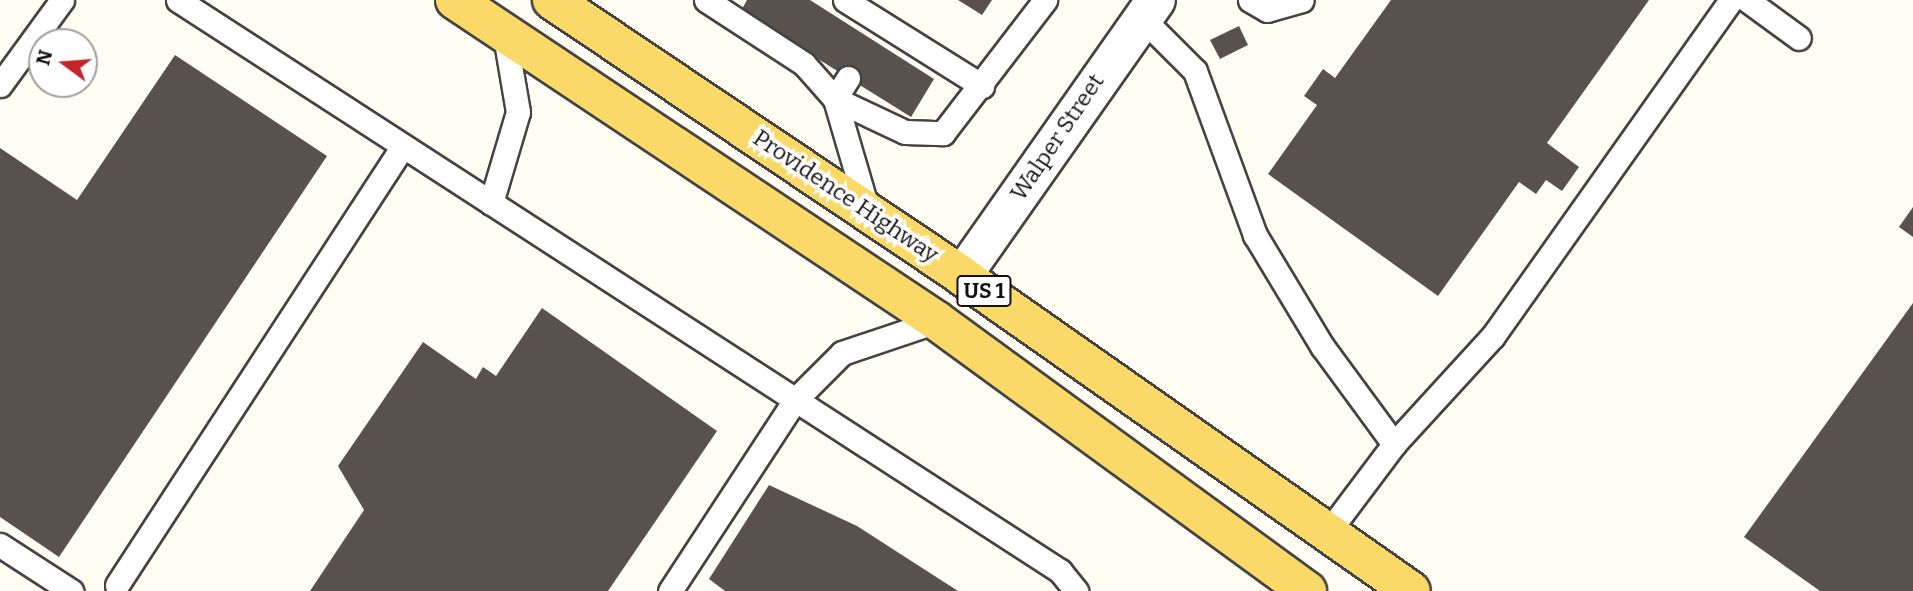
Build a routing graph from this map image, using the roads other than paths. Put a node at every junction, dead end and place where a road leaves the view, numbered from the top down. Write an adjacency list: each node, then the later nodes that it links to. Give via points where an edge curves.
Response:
1 (62, 0): 16 (lane)
2 (178, 0): 19 (lane)
3 (455, 0): 13 (main road, US 1)
4 (553, 0): 21 (main road, Providence Highway / US 1)
5 (706, 0): 18 (lane, via 808,59)
6 (1045, 0): 17 (lane)
7 (1250, 0): 8 (lane, via 1267,10)
8 (1302, 0)
9 (1731, 0): 25 (lane, via 1493,336)
10 (1747, 0): 14 (lane)
11 (844, 7): 17 (lane, via 880,33)
12 (1148, 9): 22 (street, Walper Street); 25 (lane, via 1195,71 1255,235 1322,346)
13 (504, 30): 20 (lane, via 519,112); 23 (main road, US 1)
14 (1800, 38)
15 (848, 78): 18 (lane)
16 (0, 85)
17 (982, 86): 18 (lane, via 943,133 905,132)
18 (835, 99): 21 (lane)
19 (403, 146): 20 (lane); 28 (lane)
20 (491, 202): 24 (lane)
21 (868, 212): 22 (main road, Providence Highway / US 1)
22 (962, 276): 26 (main road, Providence Highway / US 1)
23 (937, 321): 24 (lane, via 842,353); 32 (main road, US 1)
24 (795, 400): 30 (lane); 31 (lane, via 1060,571)
25 (1394, 444): 26 (lane)
26 (1328, 532): 33 (main road, Providence Highway / US 1)
27 (0, 545): 29 (lane)
28 (119, 589)
29 (71, 591)
30 (670, 591)
31 (1076, 591)
32 (1307, 591)
33 (1411, 591)

